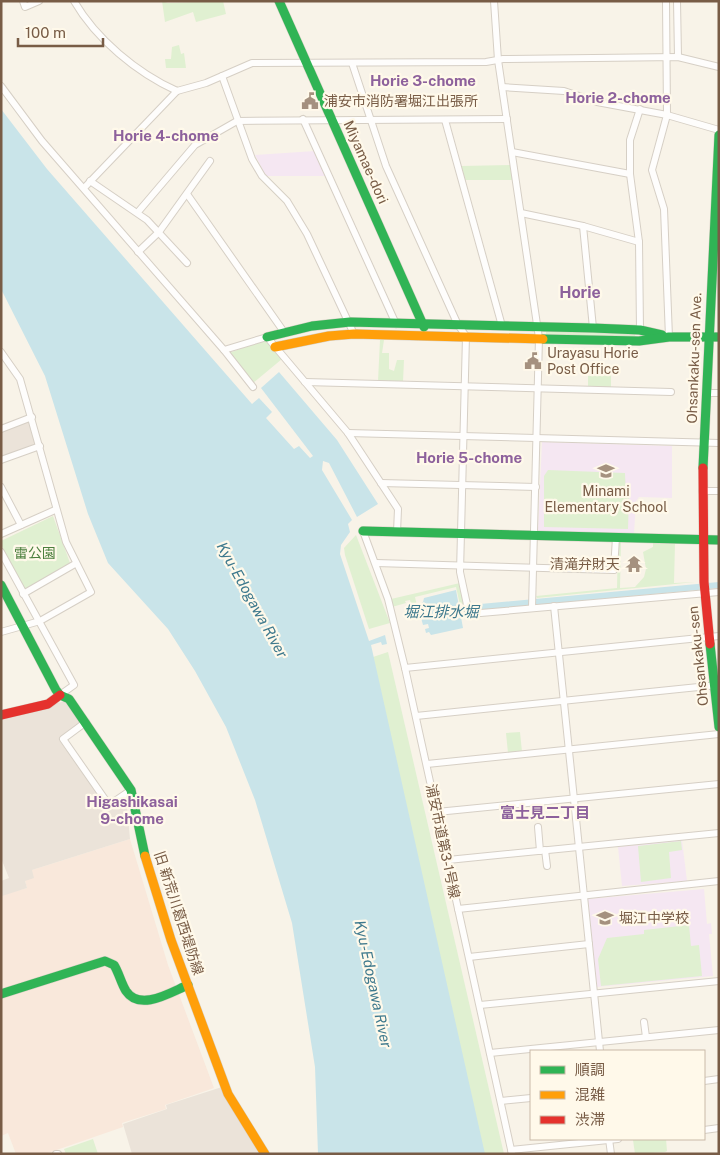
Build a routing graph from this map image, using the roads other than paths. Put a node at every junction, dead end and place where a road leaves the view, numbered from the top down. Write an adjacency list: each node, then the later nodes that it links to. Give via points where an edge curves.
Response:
1 (23, 1): 2 (street, via 25,7)
2 (39, 1)
3 (74, 1): 17 (street, via 94,32 142,70)
4 (279, 1): 11 (street, Miyamae-dori)
5 (494, 1): 10 (street)
6 (666, 1): 8 (street)
7 (677, 1): 9 (street)
8 (667, 57): 9 (street); 10 (street); 19 (street)
9 (678, 57): 13 (street)
10 (498, 60): 12 (street); 16 (street)
11 (306, 63): 12 (street); 14 (street, via 252,63); 21 (street, Miyamae-dori)
12 (352, 63): 23 (street)
13 (719, 67)
14 (222, 76): 17 (street); 25 (street)
15 (1, 86): 32 (street, via 42,141)
16 (502, 87): 18 (street, via 557,90); 22 (street)
17 (177, 91): 31 (street)
18 (640, 110): 19 (street); 30 (street, via 630,140)
19 (667, 115): 26 (street); 54 (street, via 652,170 664,209)
20 (302, 119): 21 (street); 25 (street); 42 (street)
21 (332, 119): 23 (street); 43 (street, Miyamae-dori)
22 (507, 119): 24 (street); 28 (street)
23 (370, 120): 24 (street); 44 (street, via 386,166)
24 (445, 120): 45 (street)
25 (237, 121): 34 (street, via 195,145); 41 (street, via 257,169 287,201)
26 (719, 130)
27 (719, 134): 55 (street, Ohsankaku-sen Ave.)
28 (512, 152): 30 (street); 35 (street)
29 (210, 161): 33 (street)
30 (630, 174): 38 (street)
31 (90, 181): 32 (street); 34 (street)
32 (84, 188): 39 (street)
33 (187, 194): 37 (street); 49 (street)
34 (138, 212): 37 (street)
35 (521, 213): 36 (street); 46 (street)
36 (584, 226): 38 (street); 47 (street)
37 (159, 232): 39 (street); 40 (street)
38 (639, 242): 48 (street)
39 (138, 252): 59 (street)
40 (187, 263)
41 (350, 322): 42 (street); 49 (street); 50 (street)
42 (396, 324): 43 (street)
43 (423, 325): 44 (street); 51 (street, Miyamae-dori)
44 (458, 325): 45 (street); 52 (street)
45 (502, 326): 46 (street)
46 (538, 328): 47 (street); 57 (street)
47 (594, 328): 48 (street)
48 (640, 330): 54 (street)
49 (284, 332): 53 (street)
50 (354, 334): 51 (street); 58 (street)
51 (428, 335): 52 (street)
52 (466, 336): 57 (street); 63 (street)
53 (267, 337): 58 (street); 59 (street)
54 (669, 337): 55 (street); 57 (street, via 639,341)
55 (708, 337): 56 (street); 66 (street, Ohsankaku-sen Ave.)
56 (719, 337)
57 (539, 338): 64 (street)
58 (276, 347): 61 (street)
59 (224, 350): 62 (street)
60 (1, 352): 68 (street, via 20,379)
61 (305, 382): 63 (street); 70 (street)
62 (253, 387)
63 (465, 387): 64 (street); 71 (street)
64 (538, 389): 65 (street); 72 (street)
65 (671, 392)
66 (706, 393): 67 (street); 73 (street, Ohsankaku-sen Ave.)
67 (719, 394)
68 (32, 417): 69 (street); 75 (street)
69 (1, 429)
70 (348, 433): 71 (street); 77 (street)
71 (464, 436): 72 (street); 78 (street)
72 (536, 437): 73 (street); 79 (street)
73 (704, 442): 74 (street); 81 (street, Ohsankaku-sen Ave.)
74 (719, 443)
75 (40, 446): 76 (street); 83 (street)
76 (1, 460)
77 (381, 483): 78 (street); 86 (street, via 398,509)
78 (462, 486): 79 (street); 88 (street)
79 (536, 487): 89 (street)
80 (1, 488): 84 (street)
81 (702, 491): 82 (street); 91 (street, Ohsankaku-sen Ave.)
82 (719, 491)
83 (55, 510): 84 (street); 95 (street)
84 (21, 525): 87 (street)
85 (363, 531): 86 (street); 94 (street, 浦安市道第3-1号線)
86 (397, 532): 88 (street)
87 (1, 534)
88 (461, 534): 89 (street); 96 (street)
89 (534, 536): 90 (street); 97 (street)
90 (616, 537): 91 (street); 97 (street, via 614,570)
91 (702, 540): 92 (street); 99 (street, Ohsankaku-sen Ave.)
92 (719, 540)
93 (1, 552): 101 (street)
94 (376, 563): 96 (street); 109 (street, 浦安市道第3-1号線)
95 (75, 564): 101 (street); 104 (street, via 91,592)
96 (460, 566): 97 (street); 103 (street, via 469,614)
97 (533, 567): 103 (street)
98 (1, 585): 105 (street, 旧 新荒川葛西堤防線)
99 (704, 588): 100 (street); 102 (street); 107 (street, Ohsankaku-sen)
100 (719, 592)
101 (24, 594): 104 (street)
102 (554, 606): 103 (street); 108 (street)
103 (532, 608)
104 (40, 621): 105 (street); 111 (street, via 74,685)
105 (24, 627): 106 (street); 111 (street, 旧 新荒川葛西堤防線)
106 (1, 632)
107 (714, 637): 108 (street); 110 (street, Ohsankaku-sen)
108 (559, 652): 109 (street); 112 (street)
109 (405, 668): 114 (street, 浦安市道第3-1号線)
110 (717, 685): 112 (street); 116 (street, Ohsankaku-sen)
111 (60, 695): 113 (street, via 48,704); 115 (street, 旧 新荒川葛西堤防線, via 69,699)
112 (564, 701): 114 (street); 118 (street)
113 (1, 715)
114 (416, 716): 119 (street, 浦安市道第3-1号線)
115 (86, 722): 121 (street, 旧 新荒川葛西堤防線); 121 (street, via 62,739 109,805)
116 (719, 727)
117 (719, 734): 118 (street)
118 (569, 750): 119 (street); 122 (street)
119 (426, 764): 123 (street, 浦安市道第3-1号線)
120 (719, 784): 122 (street)
121 (132, 790): 136 (street, 旧 新荒川葛西堤防線, via 146,858)
122 (574, 798): 123 (street); 126 (street)
123 (437, 812): 128 (street, 浦安市道第3-1号線)
124 (538, 827): 127 (street)
125 (719, 833): 126 (street)
126 (579, 847): 127 (street); 131 (street)
127 (543, 851): 128 (street); 129 (street)
128 (448, 860): 132 (street, 浦安市道第3-1号線)
129 (547, 866)
130 (719, 882): 131 (street)
131 (584, 896): 132 (street); 133 (street)
132 (458, 909): 134 (street, 浦安市道第3-1号線)
133 (589, 944): 134 (street); 137 (street)
134 (469, 957): 139 (street, 浦安市道第3-1号線)
135 (719, 981): 137 (street)
136 (188, 985): 138 (street, via 144,1001 137,1000 126,992 114,965 105,961); 155 (street, 旧 新荒川葛西堤防線, via 228,1094)
137 (594, 993): 139 (street); 143 (street)
138 (1, 994)
139 (480, 1005): 145 (street, 浦安市道第3-1号線)
140 (644, 1022): 142 (street)
141 (719, 1030): 142 (street)
142 (646, 1037): 143 (street)
143 (599, 1042): 144 (street); 145 (street)
144 (600, 1050)
145 (490, 1053): 149 (street, 浦安市道第3-1号線)
146 (719, 1079): 147 (street)
147 (705, 1081)
148 (530, 1098): 149 (street)
149 (501, 1102): 154 (street, 浦安市道第3-1号線)
150 (719, 1128): 151 (street)
151 (705, 1130)
152 (602, 1140): 154 (street)
153 (609, 1140): 156 (street)
154 (512, 1152)
155 (265, 1154)
156 (611, 1154)

